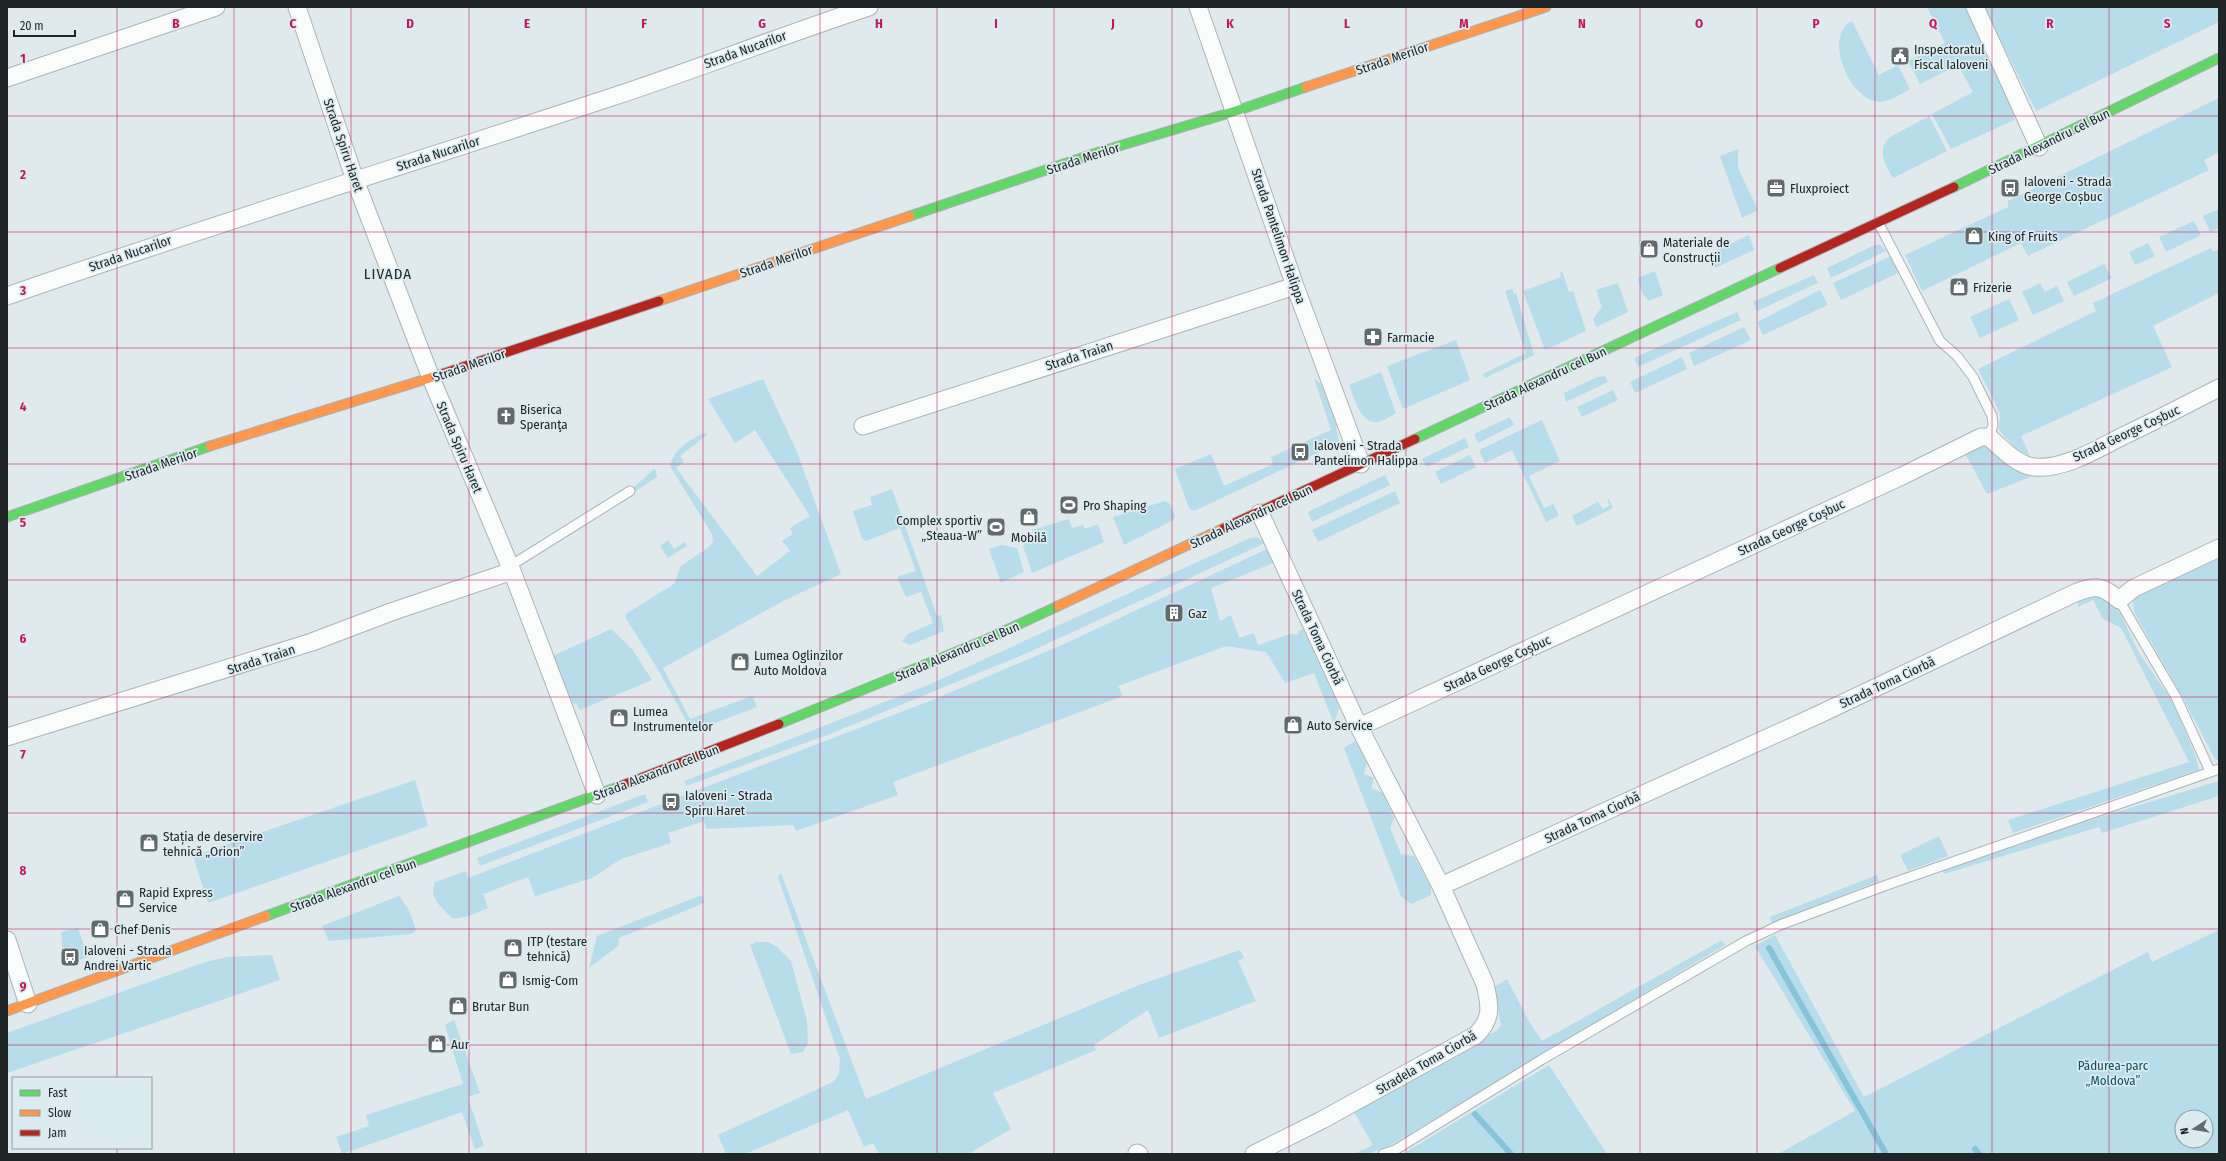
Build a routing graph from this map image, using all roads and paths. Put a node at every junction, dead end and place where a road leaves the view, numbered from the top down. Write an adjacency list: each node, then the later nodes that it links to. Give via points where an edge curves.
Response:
1 (216, 7): 8 (street)
2 (297, 7): 11 (street, Strada Spiru Haret)
3 (869, 7): 11 (street, Strada Nucarilor, via 617,95)
4 (1198, 7): 9 (street, Strada Pantelimon Halippa)
5 (1546, 7): 9 (main road, Strada Merilor)
6 (1975, 7): 10 (street)
7 (2219, 58): 10 (main road, Strada Alexandru cel Bun)
8 (7, 78)
9 (1236, 111): 13 (street, Strada Pantelimon Halippa); 15 (main road, Strada Merilor, via 1099,152)
10 (2039, 147): 12 (main road, Strada Alexandru cel Bun)
11 (355, 180): 14 (street, Strada Nucarilor); 15 (street, Strada Spiru Haret)
12 (1878, 222): 18 (lane, via 1940,341 1957,356 1973,377 1992,416 1993,425); 19 (main road, Strada Alexandru cel Bun)
13 (1295, 286): 17 (street, Strada Traian); 19 (street, Strada Pantelimon Halippa)
14 (7, 296)
15 (431, 378): 22 (main road, Strada Merilor, via 228,440); 24 (street, Strada Spiru Haret)
16 (2219, 388): 18 (street, Strada George Coșbuc, via 2084,455 2048,466 2034,467 2019,461)
17 (863, 426)
18 (1989, 437): 26 (street, Strada George Coșbuc, via 1980,437 1902,476)
19 (1361, 464): 21 (main road, Strada Alexandru cel Bun)
20 (630, 491): 24 (lane)
21 (1260, 513): 26 (street, Strada Toma Ciorbă); 29 (main road, Strada Alexandru cel Bun, via 985,640 863,691)
22 (7, 517)
23 (2219, 548): 25 (street, via 2134,588)
24 (511, 568): 27 (street, Strada Traian, via 305,645); 29 (street, Strada Spiru Haret)
25 (2119, 600): 28 (lane, Strada Toma Ciorbă); 30 (street, Strada Toma Ciorbă, via 2100,587 2087,588 2075,593 1820,714)
26 (1359, 727): 30 (street, Strada Toma Ciorbă)
27 (7, 737)
28 (2215, 770): 35 (lane, via 1884,886 1773,928 1746,941 1541,1060 1395,1150)
29 (597, 795): 32 (main road, Strada Alexandru cel Bun)
30 (1441, 886): 34 (street, Stradela Toma Ciorbă, via 1485,984 1488,1001 1487,1024 1476,1035 1322,1120)
31 (7, 940): 32 (street)
32 (28, 1004): 33 (main road, Strada Alexandru cel Bun)
33 (7, 1011)
34 (1254, 1154)
35 (1383, 1154)

